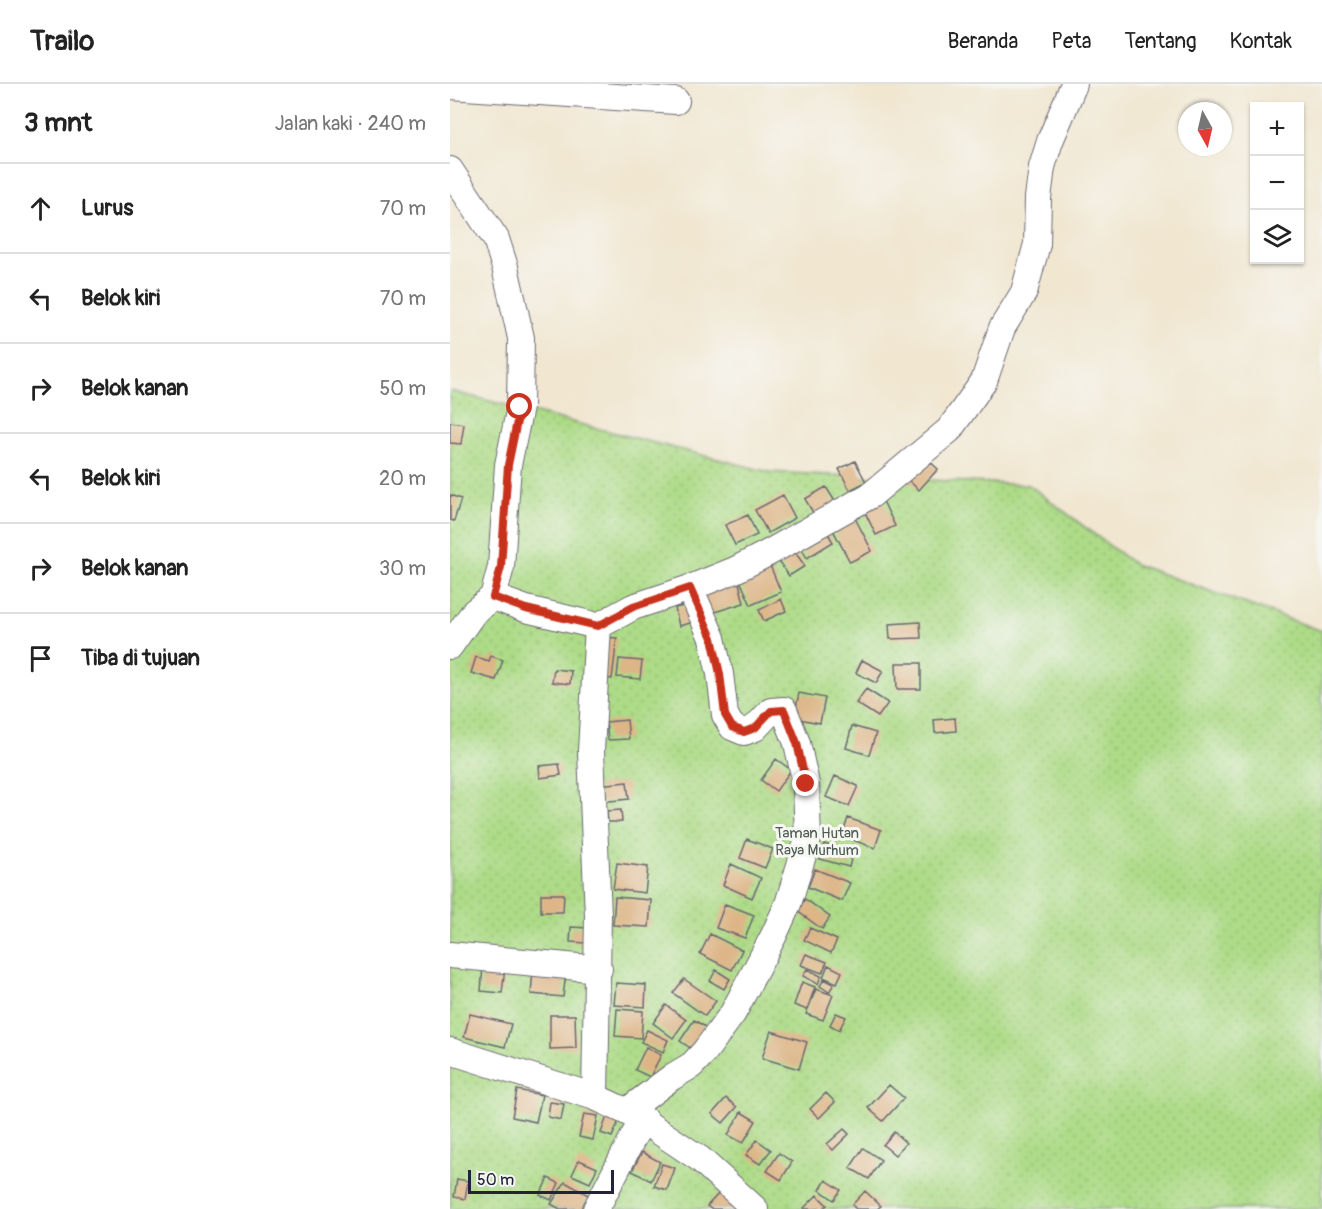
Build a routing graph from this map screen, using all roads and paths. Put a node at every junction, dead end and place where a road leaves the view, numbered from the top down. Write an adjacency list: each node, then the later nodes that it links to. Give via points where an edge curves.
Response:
1 (1074, 84): 5 (street, via 1042,167 1037,244 1024,292 1002,328 984,381 949,430 871,495 762,557)
2 (450, 86): 3 (street)
3 (676, 101)
4 (450, 170): 6 (street, via 496,239 521,338 520,407 508,465 501,567)
5 (690, 588): 7 (street, via 633,607); 13 (street, via 712,638 725,715 732,727 744,732 755,728 771,711 784,710 797,743 806,784 808,839 788,904 734,1013 692,1065 672,1077)
6 (493, 597): 7 (street); 8 (street, via 474,612)
7 (598, 626): 10 (street, via 591,751)
8 (450, 646)
9 (450, 956): 10 (street)
10 (599, 969): 12 (street)
11 (451, 1058): 12 (street)
12 (595, 1097): 13 (street)
13 (637, 1116): 14 (street, via 700,1158); 15 (street, via 639,1126)
14 (749, 1207)
15 (596, 1209)

